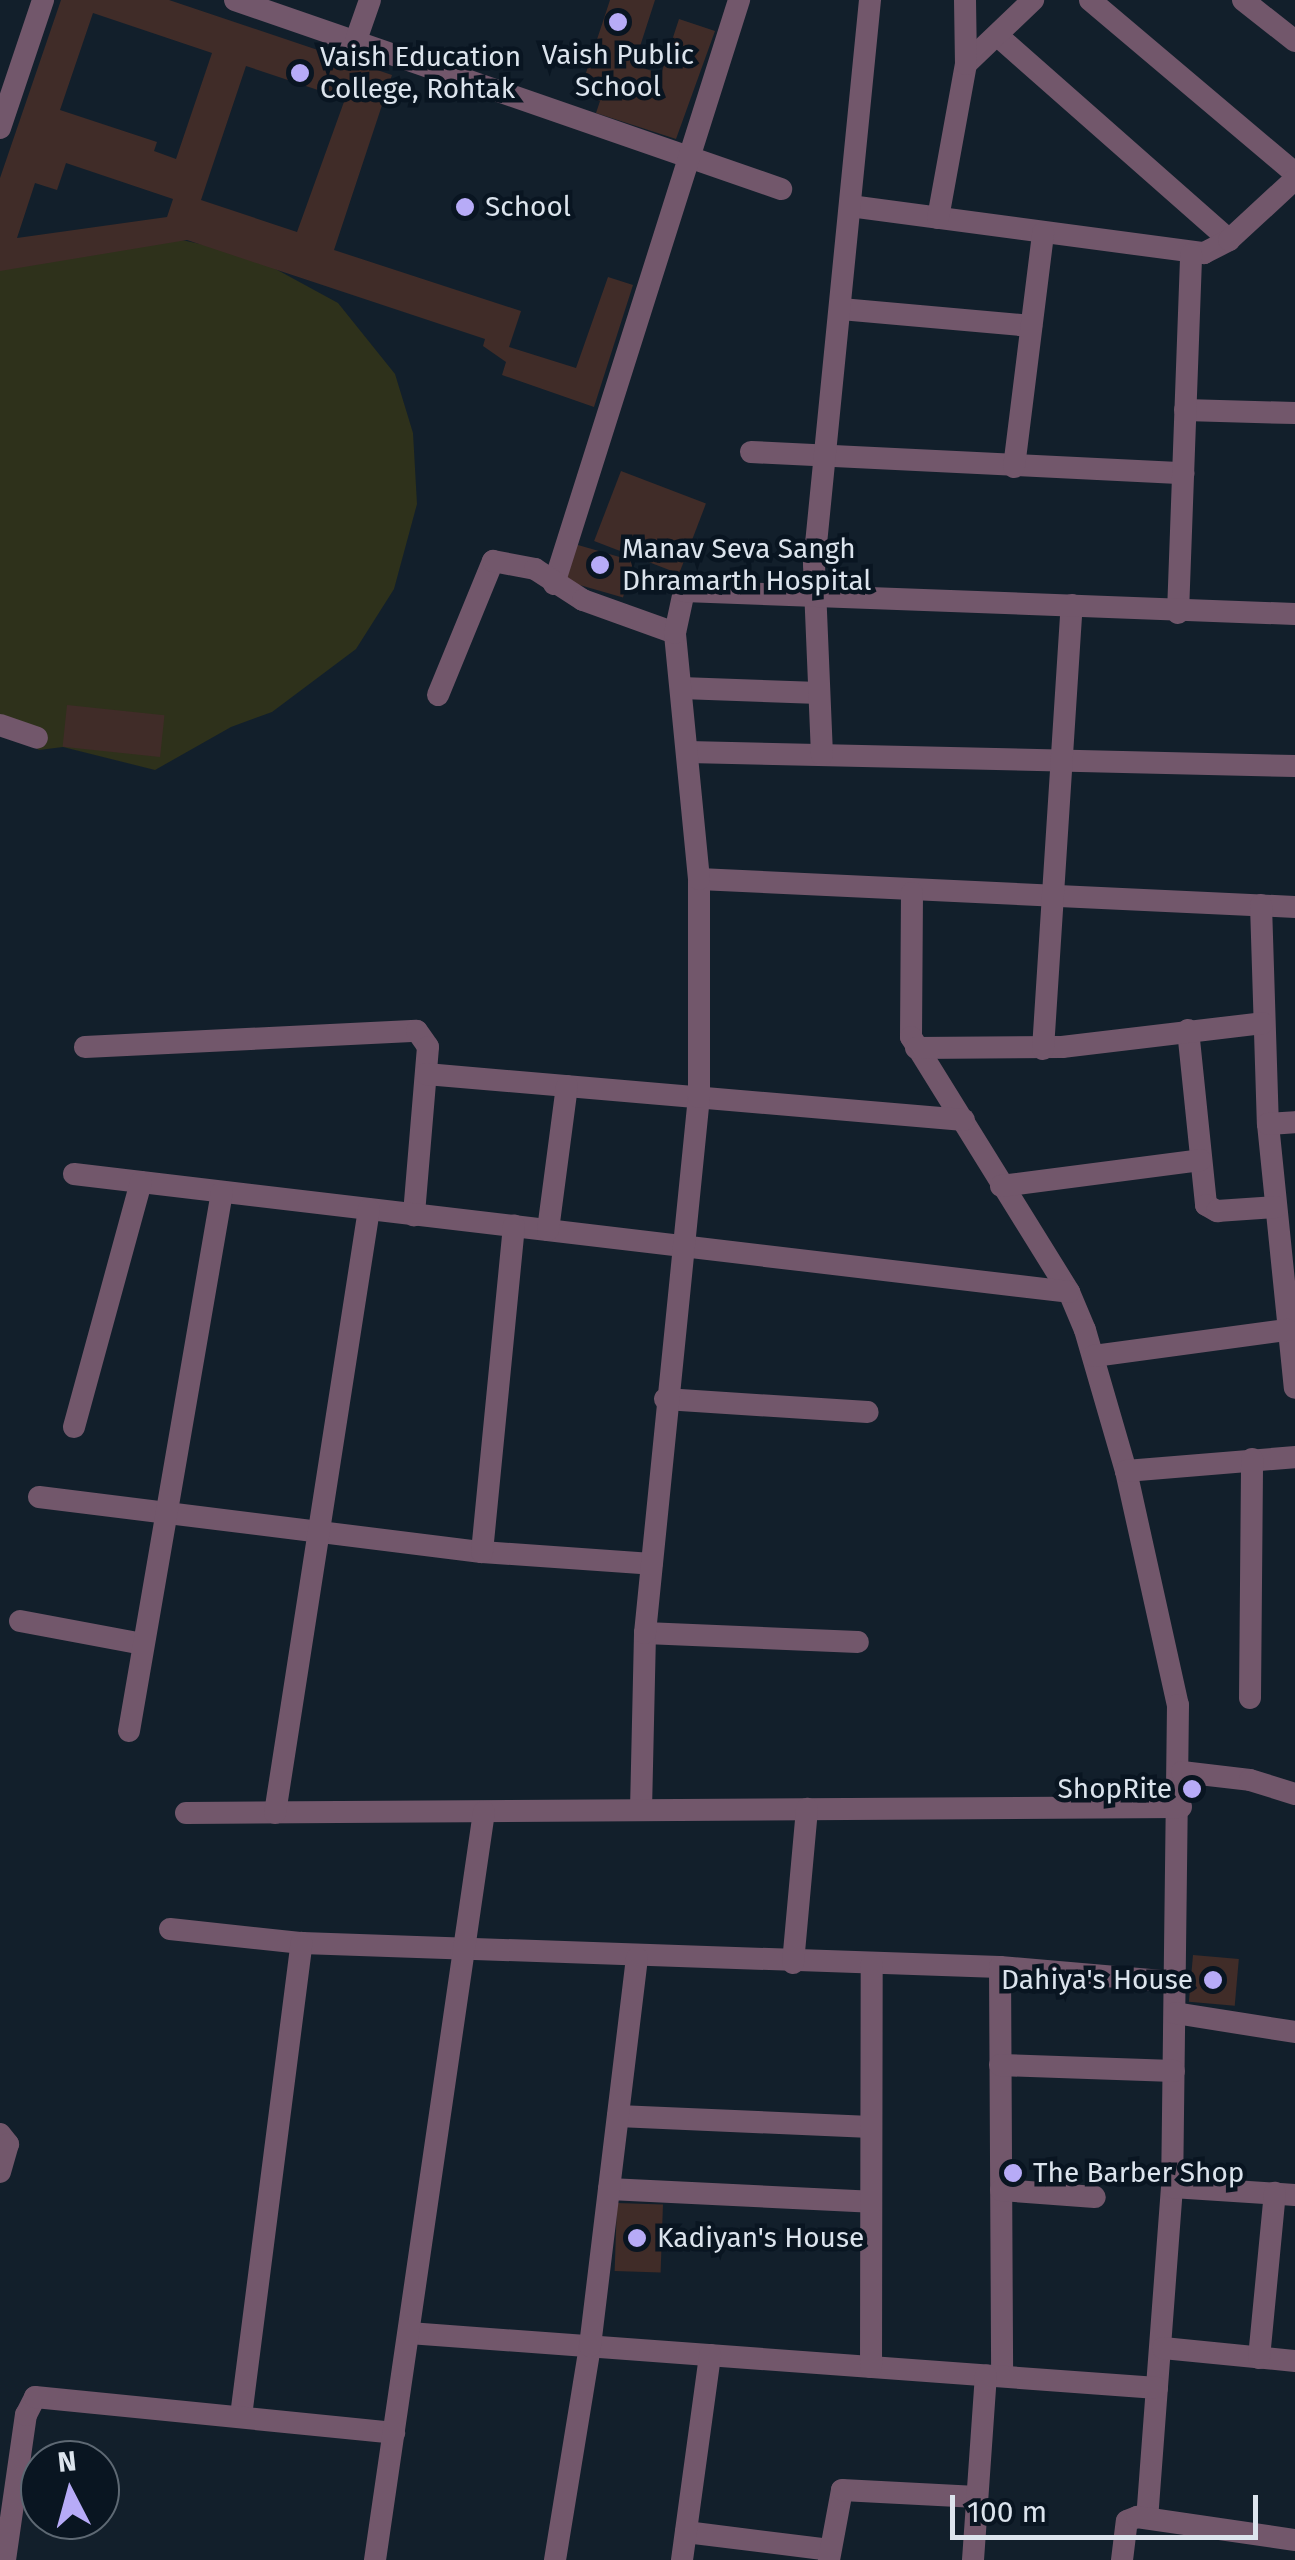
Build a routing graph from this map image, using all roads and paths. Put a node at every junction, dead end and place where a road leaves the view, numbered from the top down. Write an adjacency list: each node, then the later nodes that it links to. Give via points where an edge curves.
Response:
1 (44, 0): 14 (street)
2 (235, 0): 11 (street)
3 (370, 0): 11 (street)
4 (738, 0): 15 (street)
5 (870, 0): 19 (street)
6 (964, 0): 13 (street)
7 (1033, 0): 10 (street)
8 (1090, 0): 16 (street)
9 (1243, 0): 12 (street)
10 (998, 37): 13 (street); 22 (street)
11 (356, 40): 15 (street)
12 (1295, 41)
13 (966, 64): 20 (street)
14 (0, 128)
15 (687, 154): 17 (street); 32 (street)
16 (1295, 176): 18 (street)
17 (781, 189)
18 (1285, 204): 22 (street)
19 (850, 206): 20 (street); 24 (street)
20 (938, 218): 21 (street)
21 (1042, 233): 23 (street); 25 (street)
22 (1229, 240): 23 (street, via 1214,251)
23 (1191, 254): 26 (street)
24 (841, 309): 25 (street); 29 (street)
25 (1031, 326): 30 (street)
26 (1185, 410): 27 (street); 31 (street)
27 (1295, 413)
28 (750, 452): 29 (street)
29 (827, 461): 30 (street); 33 (street)
30 (1014, 468): 31 (street)
31 (1183, 474): 35 (street)
32 (554, 584): 37 (street); 40 (street, via 510,560 488,565)
33 (813, 593): 34 (street); 37 (street, via 688,588); 39 (street)
34 (1072, 605): 35 (street); 45 (street)
35 (1178, 613): 36 (street)
36 (1295, 614)
37 (675, 633): 38 (street)
38 (681, 688): 39 (street); 43 (street)
39 (819, 693): 44 (street)
40 (438, 696)
41 (0, 725): 42 (street)
42 (37, 738)
43 (688, 752): 44 (street); 47 (street)
44 (822, 754): 45 (street)
45 (1062, 759): 46 (street); 49 (street)
46 (1295, 766)
47 (699, 879): 48 (street); 59 (street)
48 (912, 892): 49 (street); 55 (street, via 908,1021)
49 (1052, 900): 50 (street); 56 (street)
50 (1261, 905): 51 (street); 52 (street)
51 (1295, 907)
52 (1263, 1023): 53 (street); 62 (street)
53 (1188, 1030): 56 (street); 63 (street)
54 (84, 1047): 57 (street, via 406,1030 426,1038)
55 (916, 1048): 56 (street); 60 (street)
56 (1043, 1049)
57 (426, 1074): 58 (street); 70 (street)
58 (567, 1086): 59 (street); 72 (street)
59 (699, 1097): 60 (street); 73 (street)
60 (964, 1120): 66 (street)
61 (1295, 1122): 62 (street)
62 (1268, 1124): 68 (street)
63 (1200, 1160): 66 (street); 68 (street, via 1209,1209)
64 (74, 1174): 65 (street)
65 (142, 1182): 67 (street); 80 (street)
66 (1001, 1186): 74 (street)
67 (222, 1192): 69 (street); 85 (street)
68 (1276, 1207): 75 (street)
69 (370, 1209): 70 (street); 86 (street)
70 (414, 1214): 71 (street)
71 (514, 1226): 72 (street); 87 (street)
72 (548, 1230): 73 (street)
73 (681, 1246): 74 (street); 78 (street)
74 (1070, 1292): 76 (street)
75 (1289, 1316): 76 (street); 77 (street)
76 (1094, 1356): 83 (street)
77 (1295, 1388)
78 (665, 1399): 79 (street); 88 (street)
79 (868, 1412)
80 (74, 1426)
81 (1295, 1457): 82 (street)
82 (1252, 1459): 83 (street); 93 (street)
83 (1126, 1472): 95 (street, via 1178,1705)
84 (39, 1497): 85 (street)
85 (164, 1517): 86 (street); 92 (street)
86 (319, 1534): 87 (street); 101 (street)
87 (482, 1552): 88 (street)
88 (652, 1564): 90 (street)
89 (20, 1621): 92 (street)
90 (644, 1633): 91 (street); 99 (street)
91 (858, 1642)
92 (144, 1644): 94 (street)
93 (1250, 1698)
94 (129, 1731)
95 (1182, 1772): 96 (street, via 1250,1780); 97 (street)
96 (1295, 1794)
97 (1181, 1806): 98 (street); 110 (street)
98 (806, 1809): 99 (street); 107 (street)
99 (640, 1810): 100 (street)
100 (484, 1812): 101 (street); 105 (street)
101 (275, 1813): 102 (street)
102 (186, 1814)
103 (170, 1929): 104 (street)
104 (302, 1942): 105 (street); 134 (street)
105 (462, 1951): 106 (street); 125 (street)
106 (637, 1958): 107 (street); 115 (street)
107 (793, 1962): 108 (street)
108 (872, 1964): 109 (street); 116 (street)
109 (1000, 1967): 110 (street); 113 (street)
110 (1176, 1982): 111 (street)
111 (1175, 2013): 112 (street); 114 (street)
112 (1295, 2032)
113 (1000, 2065): 114 (street); 121 (street)
114 (1174, 2071): 119 (street)
115 (618, 2116): 116 (street); 120 (street)
116 (871, 2127): 124 (street)
117 (0, 2134): 118 (street, via 8,2144)
118 (0, 2172)
119 (1172, 2186): 122 (street); 127 (street)
120 (609, 2189): 124 (street); 126 (street)
121 (1001, 2190): 123 (street); 132 (street)
122 (1285, 2194): 129 (street)
123 (1096, 2196)
124 (872, 2202): 131 (street)
125 (409, 2333): 126 (street); 135 (street)
126 (590, 2346): 128 (street); 143 (street)
127 (1163, 2348): 129 (street); 133 (street)
128 (710, 2355): 131 (street); 138 (street)
129 (1259, 2358): 130 (street)
130 (1295, 2361)
131 (870, 2367): 132 (street)
132 (994, 2376): 133 (street); 136 (street)
133 (1158, 2388): 137 (street)
134 (240, 2416): 135 (street); 141 (street, via 34,2397)
135 (394, 2433): 142 (street)
136 (977, 2496): 140 (street, via 842,2490); 145 (street)
137 (1146, 2518): 139 (street); 146 (street, via 1127,2521)
138 (686, 2532): 140 (street); 144 (street)
139 (1295, 2540)
140 (829, 2555)
141 (5, 2560)
142 (375, 2560)
143 (555, 2560)
144 (682, 2560)
145 (974, 2560)
146 (1122, 2560)

